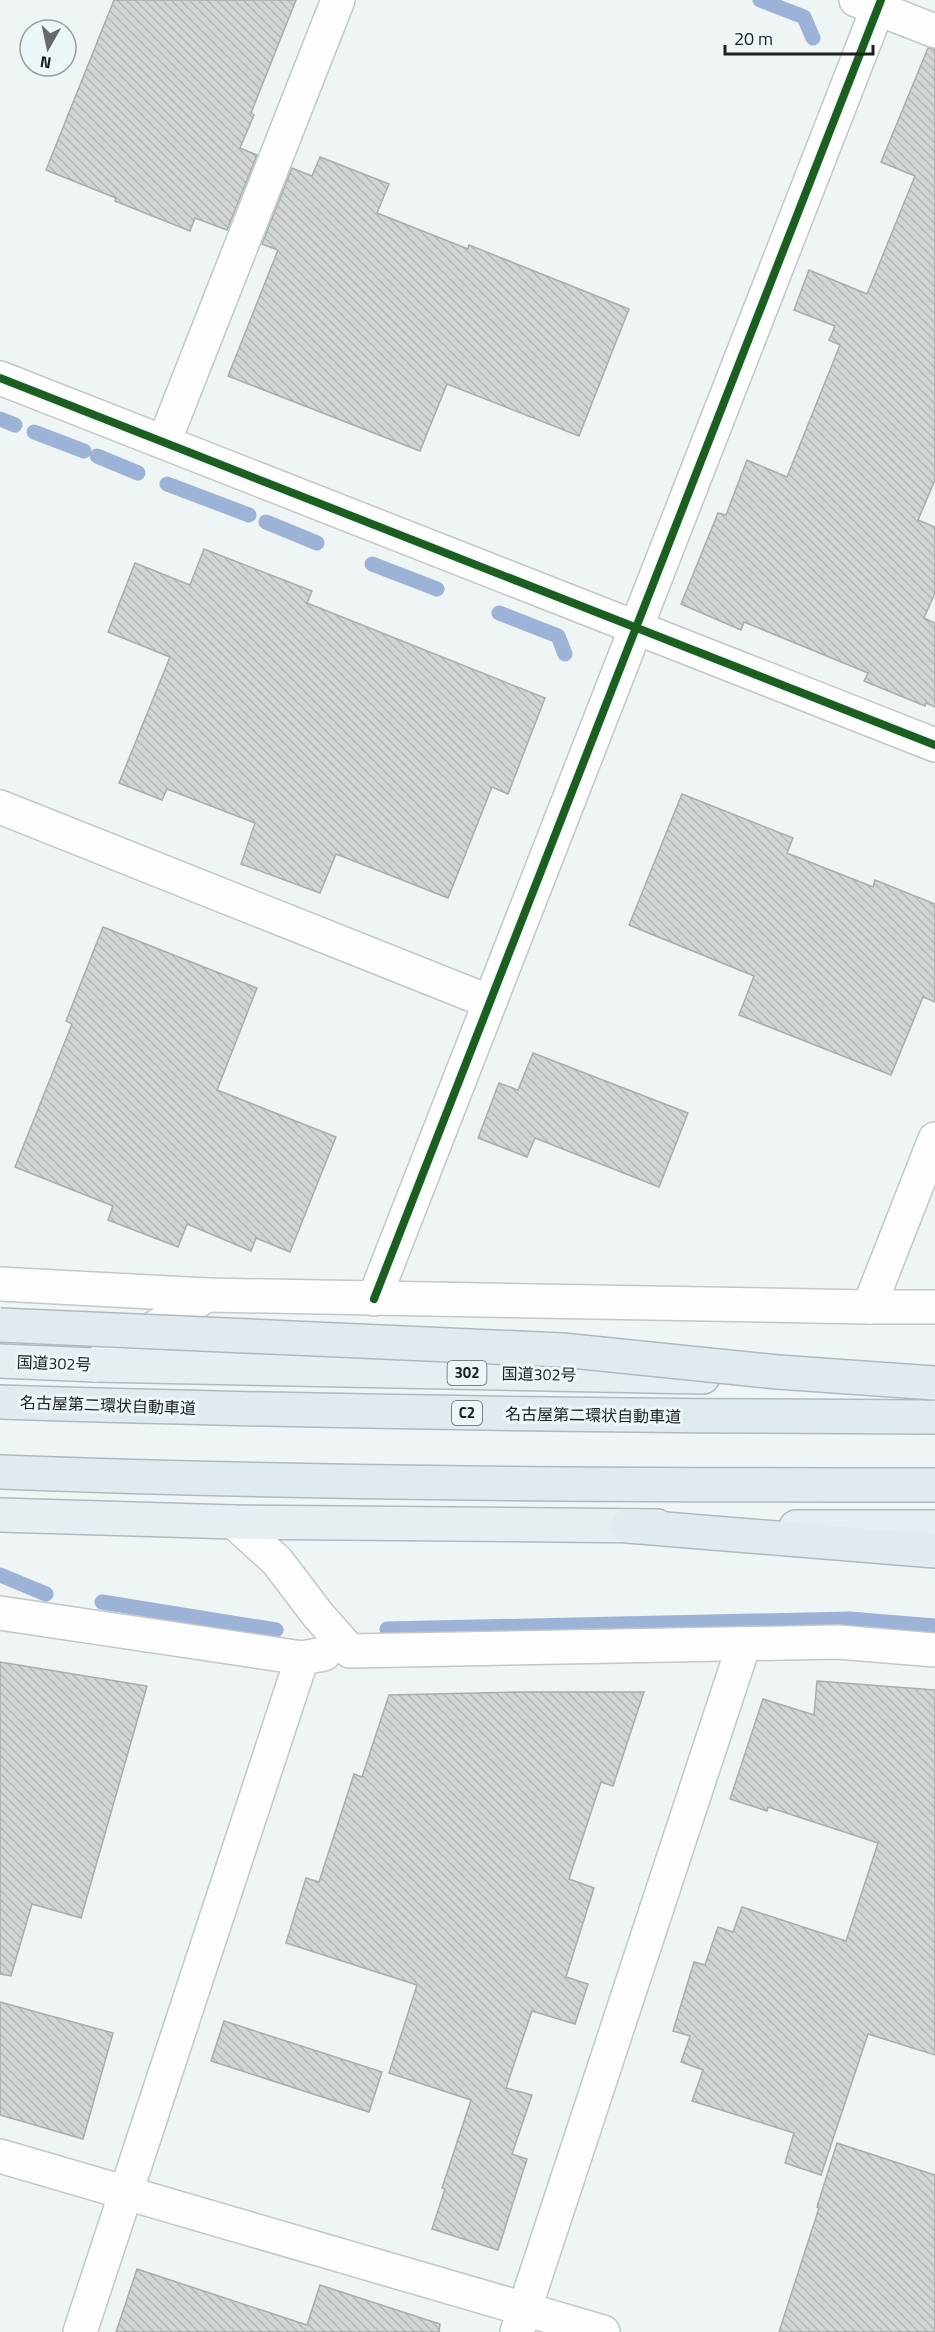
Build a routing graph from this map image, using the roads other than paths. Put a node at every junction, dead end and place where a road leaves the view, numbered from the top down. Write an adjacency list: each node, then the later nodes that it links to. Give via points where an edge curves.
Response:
1 (338, 0): 5 (street)
2 (871, 3): 3 (street); 6 (street)
3 (935, 31)
4 (0, 378): 5 (street)
5 (164, 442): 6 (street)
6 (636, 627): 7 (street); 9 (street)
7 (935, 745)
8 (0, 807): 9 (street)
9 (490, 1002): 13 (street)
10 (935, 1139): 14 (street)
11 (0, 1284): 12 (street)
12 (207, 1295): 13 (street); 18 (street)
13 (374, 1299): 14 (street)
14 (869, 1307): 15 (street)
15 (935, 1307)
16 (0, 1325): 20 (highway, bridge, via 562,1350)
17 (0, 1361): 18 (highway, 国道302号 / 302)
18 (95, 1365): 19 (highway, 国道302号 / 302)
19 (935, 1378)
20 (935, 1383)
21 (0, 1402): 22 (highway, 名古屋第二環状自動車道 / C2, via 635,1416)
22 (935, 1417)
23 (0, 1472): 24 (highway, via 182,1479)
24 (935, 1485)
25 (0, 1515): 26 (highway)
26 (234, 1522): 27 (highway); 33 (street, via 277,1561)
27 (628, 1526): 28 (highway); 29 (highway)
28 (935, 1527)
29 (935, 1551)
30 (0, 1613): 34 (street)
31 (744, 1644): 32 (street, via 838,1642); 33 (street); 37 (street)
32 (935, 1650)
33 (350, 1651): 34 (street)
34 (302, 1658): 36 (street)
35 (0, 2156): 36 (street)
36 (126, 2192): 37 (street); 38 (street)
37 (520, 2321): 39 (street)
38 (80, 2332)
39 (603, 2332)

